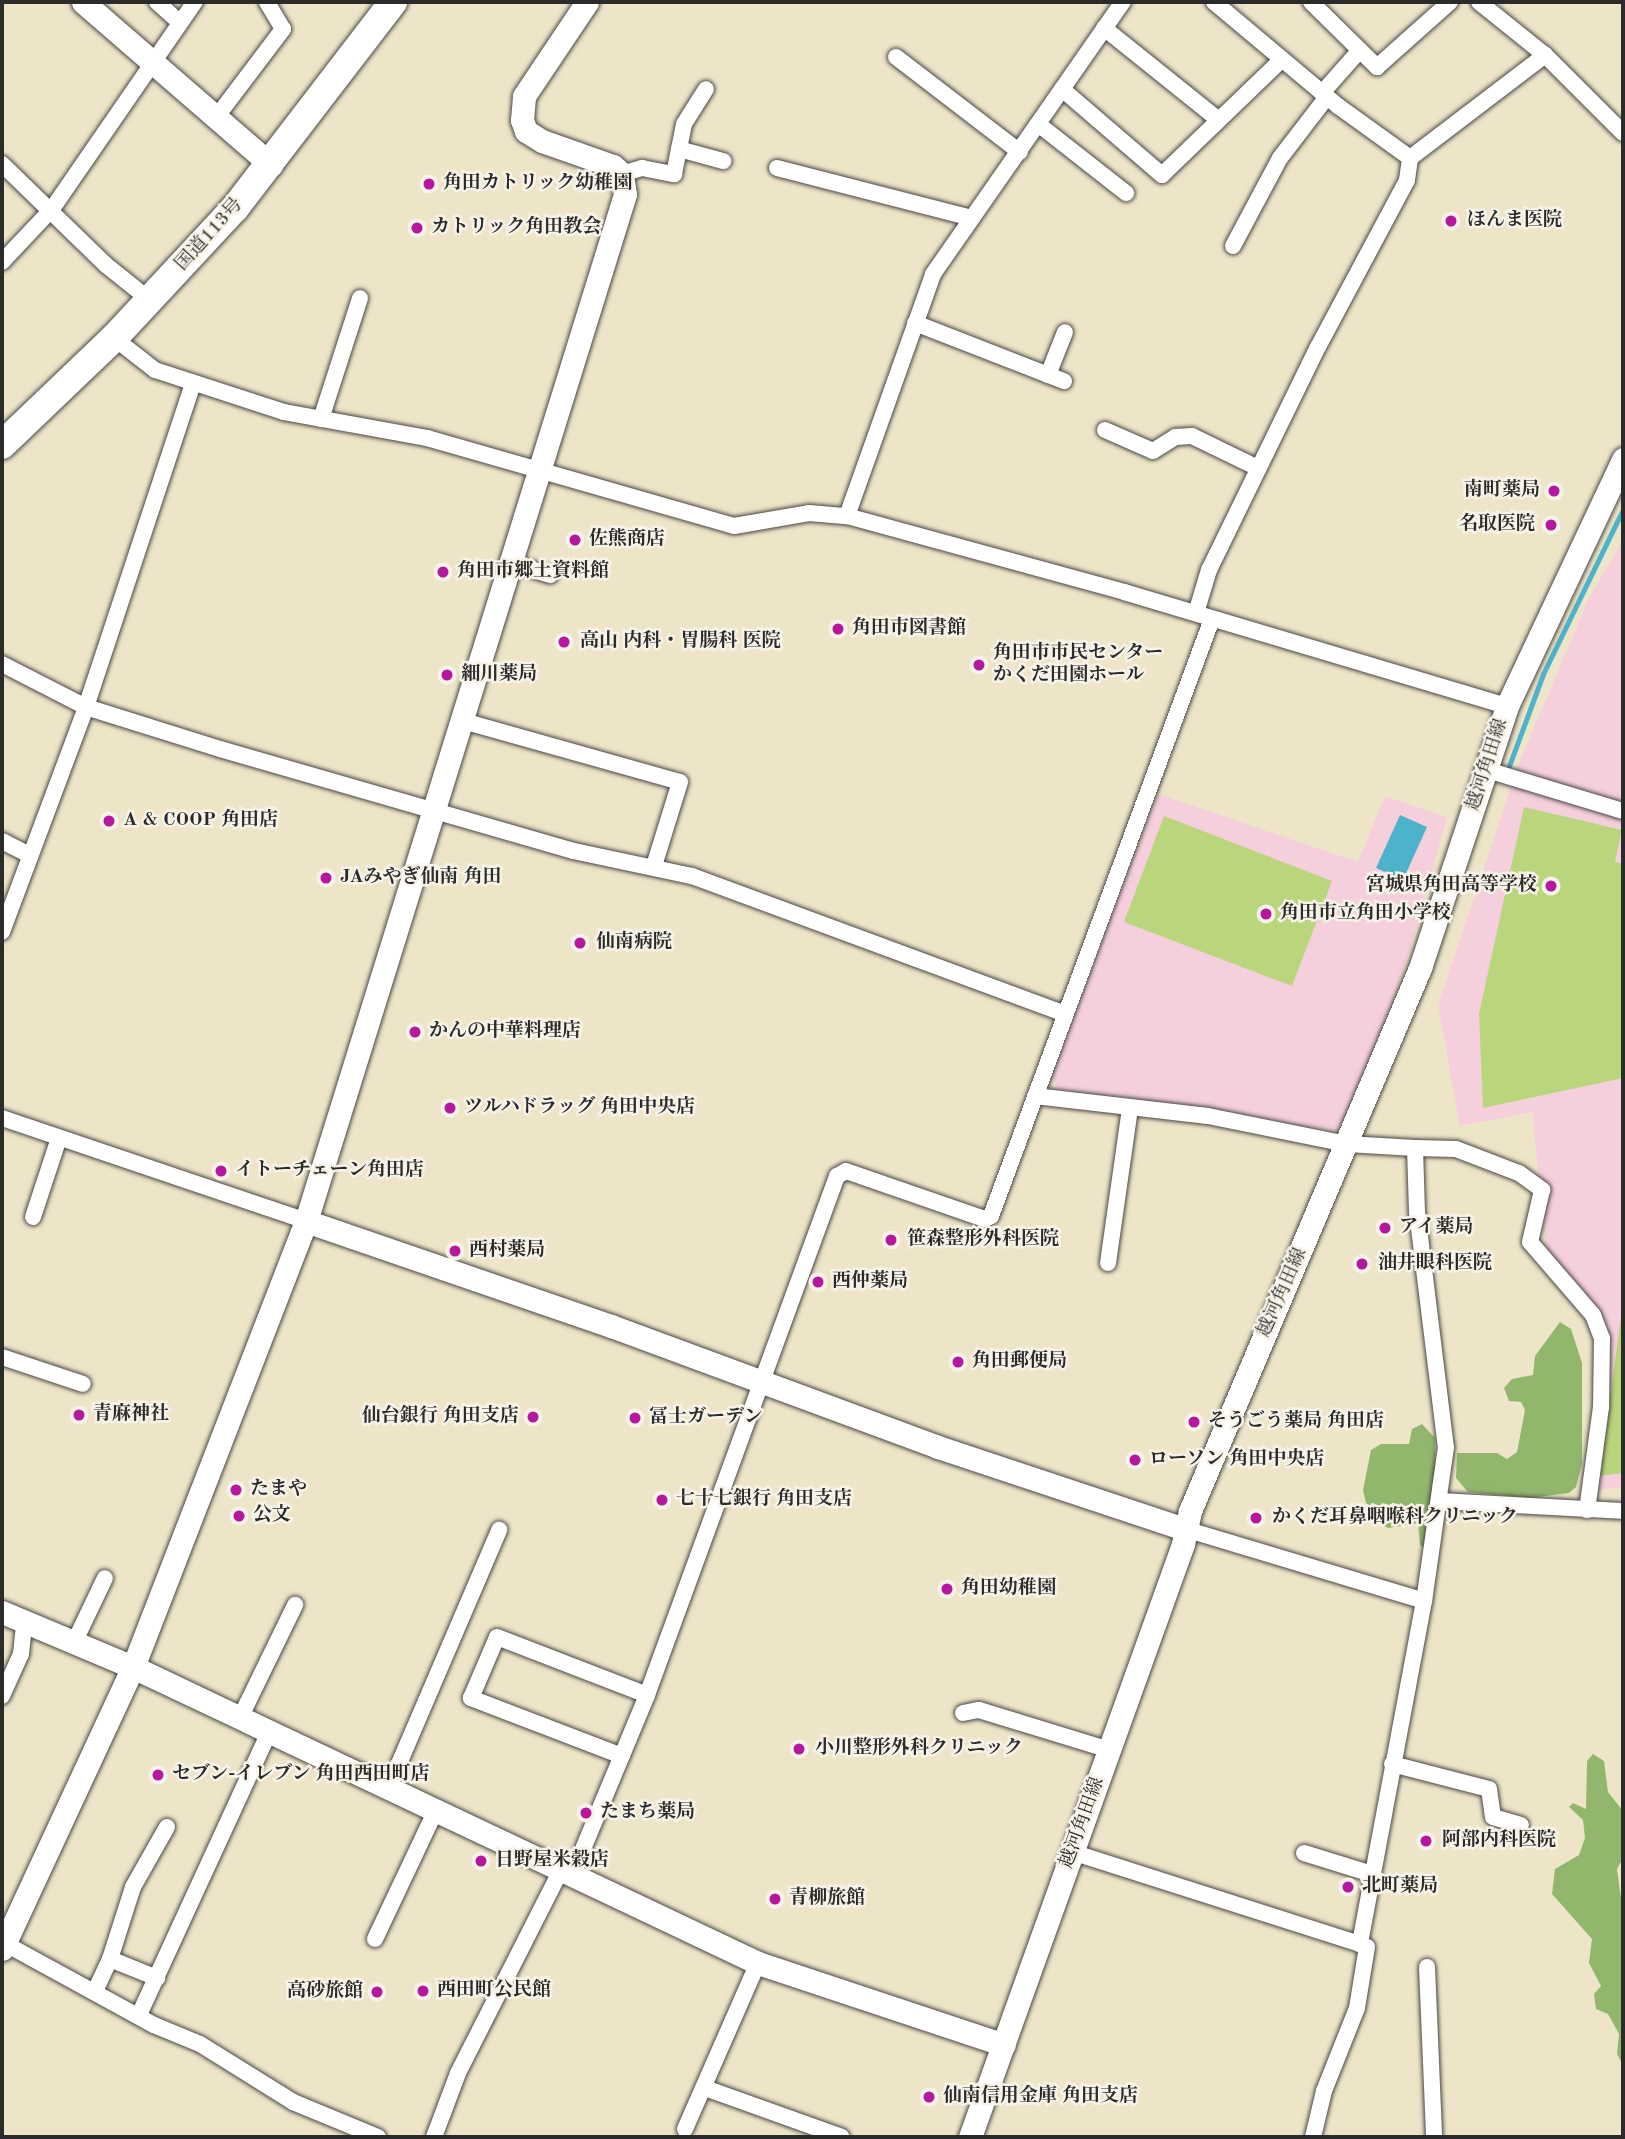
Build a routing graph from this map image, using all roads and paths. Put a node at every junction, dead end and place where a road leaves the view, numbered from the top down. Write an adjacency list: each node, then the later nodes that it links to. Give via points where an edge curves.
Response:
1 (83, 2): 18 (street)
2 (157, 2): 12 (street)
3 (195, 2): 12 (street)
4 (267, 2): 22 (street, via 283,29)
5 (587, 2): 33 (street, via 524,96 522,120 527,131 542,141 613,166)
6 (1123, 2): 13 (street)
7 (1214, 2): 17 (street)
8 (1311, 2): 14 (street)
9 (1450, 2): 14 (street, via 1377,67)
10 (1479, 2): 15 (street)
11 (382, 7): 31 (highway, 国道113号)
12 (179, 22): 18 (street)
13 (1104, 28): 20 (street); 23 (street)
14 (1360, 50): 21 (street)
15 (1545, 55): 25 (street); 28 (street)
16 (897, 57): 27 (street)
17 (1281, 60): 21 (street); 23 (street)
18 (154, 62): 22 (street); 35 (street)
19 (706, 89): 26 (street, via 684,124)
20 (1062, 89): 23 (street, via 1162,175); 24 (street)
21 (1325, 95): 28 (street); 37 (street, via 1280,158)
22 (215, 119): 31 (street)
23 (1219, 120)
24 (1038, 124): 27 (street); 34 (street)
25 (1623, 132)
26 (679, 149): 29 (street); 33 (street, via 674,174 642,168)
27 (1020, 152): 36 (street)
28 (1410, 158): 49 (street, via 1407,180)
29 (723, 161)
30 (2, 164): 35 (street)
31 (271, 165): 40 (highway, 国道113号)
32 (777, 168): 36 (street)
33 (622, 174): 50 (street, via 625,194)
34 (1126, 194)
35 (52, 209): 38 (street); 40 (street, via 106,265)
36 (972, 218): 41 (street, via 933,274)
37 (1233, 246)
38 (2, 262)
39 (360, 298): 45 (street)
40 (151, 300): 43 (highway, 国道113号)
41 (915, 323): 42 (street, via 1056,378); 51 (street)
42 (1065, 332)
43 (114, 338): 44 (street, via 155,370); 47 (highway, 国道113号)
44 (193, 383): 45 (street); 58 (street)
45 (321, 419): 50 (street, via 428,438)
46 (1105, 430): 49 (street, via 1153,452 1175,438 1192,436)
47 (2, 445)
48 (1623, 459): 57 (street, 越河角田線)
49 (1258, 468): 54 (street, via 1209,570)
50 (540, 472): 51 (street, via 734,526 809,513); 52 (street)
51 (846, 516): 54 (street)
52 (511, 564): 53 (street); 59 (street)
53 (550, 575)
54 (1196, 613): 55 (street)
55 (1212, 619): 57 (street); 67 (street)
56 (2, 664): 58 (street)
57 (1507, 706): 60 (street, 越河角田線)
58 (86, 707): 62 (street); 64 (street)
59 (463, 720): 62 (street); 65 (street, via 680,782)
60 (1487, 770): 61 (street); 72 (street, 越河角田線, via 1420,968)
61 (1623, 811)
62 (433, 812): 65 (street, via 573,851); 75 (street)
63 (2, 841): 64 (street)
64 (29, 854): 66 (street)
65 (654, 866): 67 (street)
66 (2, 932)
67 (1065, 1014): 68 (street)
68 (1035, 1096): 69 (street); 78 (street, via 991,1216 985,1219 846,1171 837,1176)
69 (1130, 1108): 72 (street, via 1208,1116); 76 (street)
70 (2, 1118): 71 (street)
71 (59, 1138): 74 (street); 75 (street)
72 (1347, 1144): 73 (street); 84 (street, 越河角田線, via 1191,1511)
73 (1415, 1148): 80 (street, via 1417,1212 1446,1447); 81 (street, via 1456,1149 1519,1173 1542,1190 1530,1242 1592,1315 1602,1338 1601,1407)
74 (33, 1217)
75 (306, 1221): 78 (street); 91 (street)
76 (1108, 1263)
77 (2, 1357): 79 (street)
78 (763, 1382): 84 (street); 92 (street)
79 (83, 1384)
80 (1439, 1502): 81 (street); 86 (street)
81 (1587, 1510): 82 (street)
82 (1623, 1511)
83 (499, 1530): 100 (street)
84 (1188, 1530): 86 (street); 97 (street, 越河角田線)
85 (105, 1578): 90 (street)
86 (1424, 1601): 99 (street)
87 (295, 1605): 95 (street)
88 (2, 1612): 89 (street)
89 (24, 1623): 90 (street); 93 (street, via 21,1654)
90 (73, 1644): 91 (street)
91 (133, 1667): 95 (street); 109 (street)
92 (647, 1695): 98 (street); 98 (street, via 497,1637 471,1698)
93 (2, 1696)
94 (963, 1713): 97 (street, via 979,1710)
95 (240, 1718): 96 (street)
96 (269, 1732): 100 (street); 114 (street)
97 (1110, 1750): 104 (street, 越河角田線)
98 (622, 1756): 106 (street)
99 (1392, 1764): 102 (street, via 1489,1789 1493,1817); 107 (street)
100 (389, 1787): 101 (street)
101 (437, 1808): 106 (street); 108 (street)
102 (1521, 1825)
103 (167, 1827): 111 (street, via 134,1887)
104 (1072, 1852): 107 (street, via 1360,1944); 117 (street, 越河角田線)
105 (1304, 1853): 107 (street)
106 (567, 1871): 112 (street); 121 (street, via 458,2073)
107 (1372, 1874)
108 (375, 1939)
109 (2, 1947): 115 (street)
110 (1367, 1947): 124 (street, via 1357,2008 1324,2091)
111 (110, 1959): 114 (street); 115 (street)
112 (758, 1963): 117 (street); 118 (street)
113 (1427, 1967): 125 (street)
114 (157, 1978): 116 (street)
115 (96, 1989): 116 (street)
116 (139, 2015): 120 (street, via 200,2044 293,2102)
117 (1004, 2045): 123 (street, 越河角田線)
118 (705, 2088): 119 (street); 122 (street)
119 (685, 2129)
120 (378, 2137)
121 (434, 2137)
122 (842, 2137)
123 (970, 2137)
124 (1313, 2137)
125 (1434, 2137)

